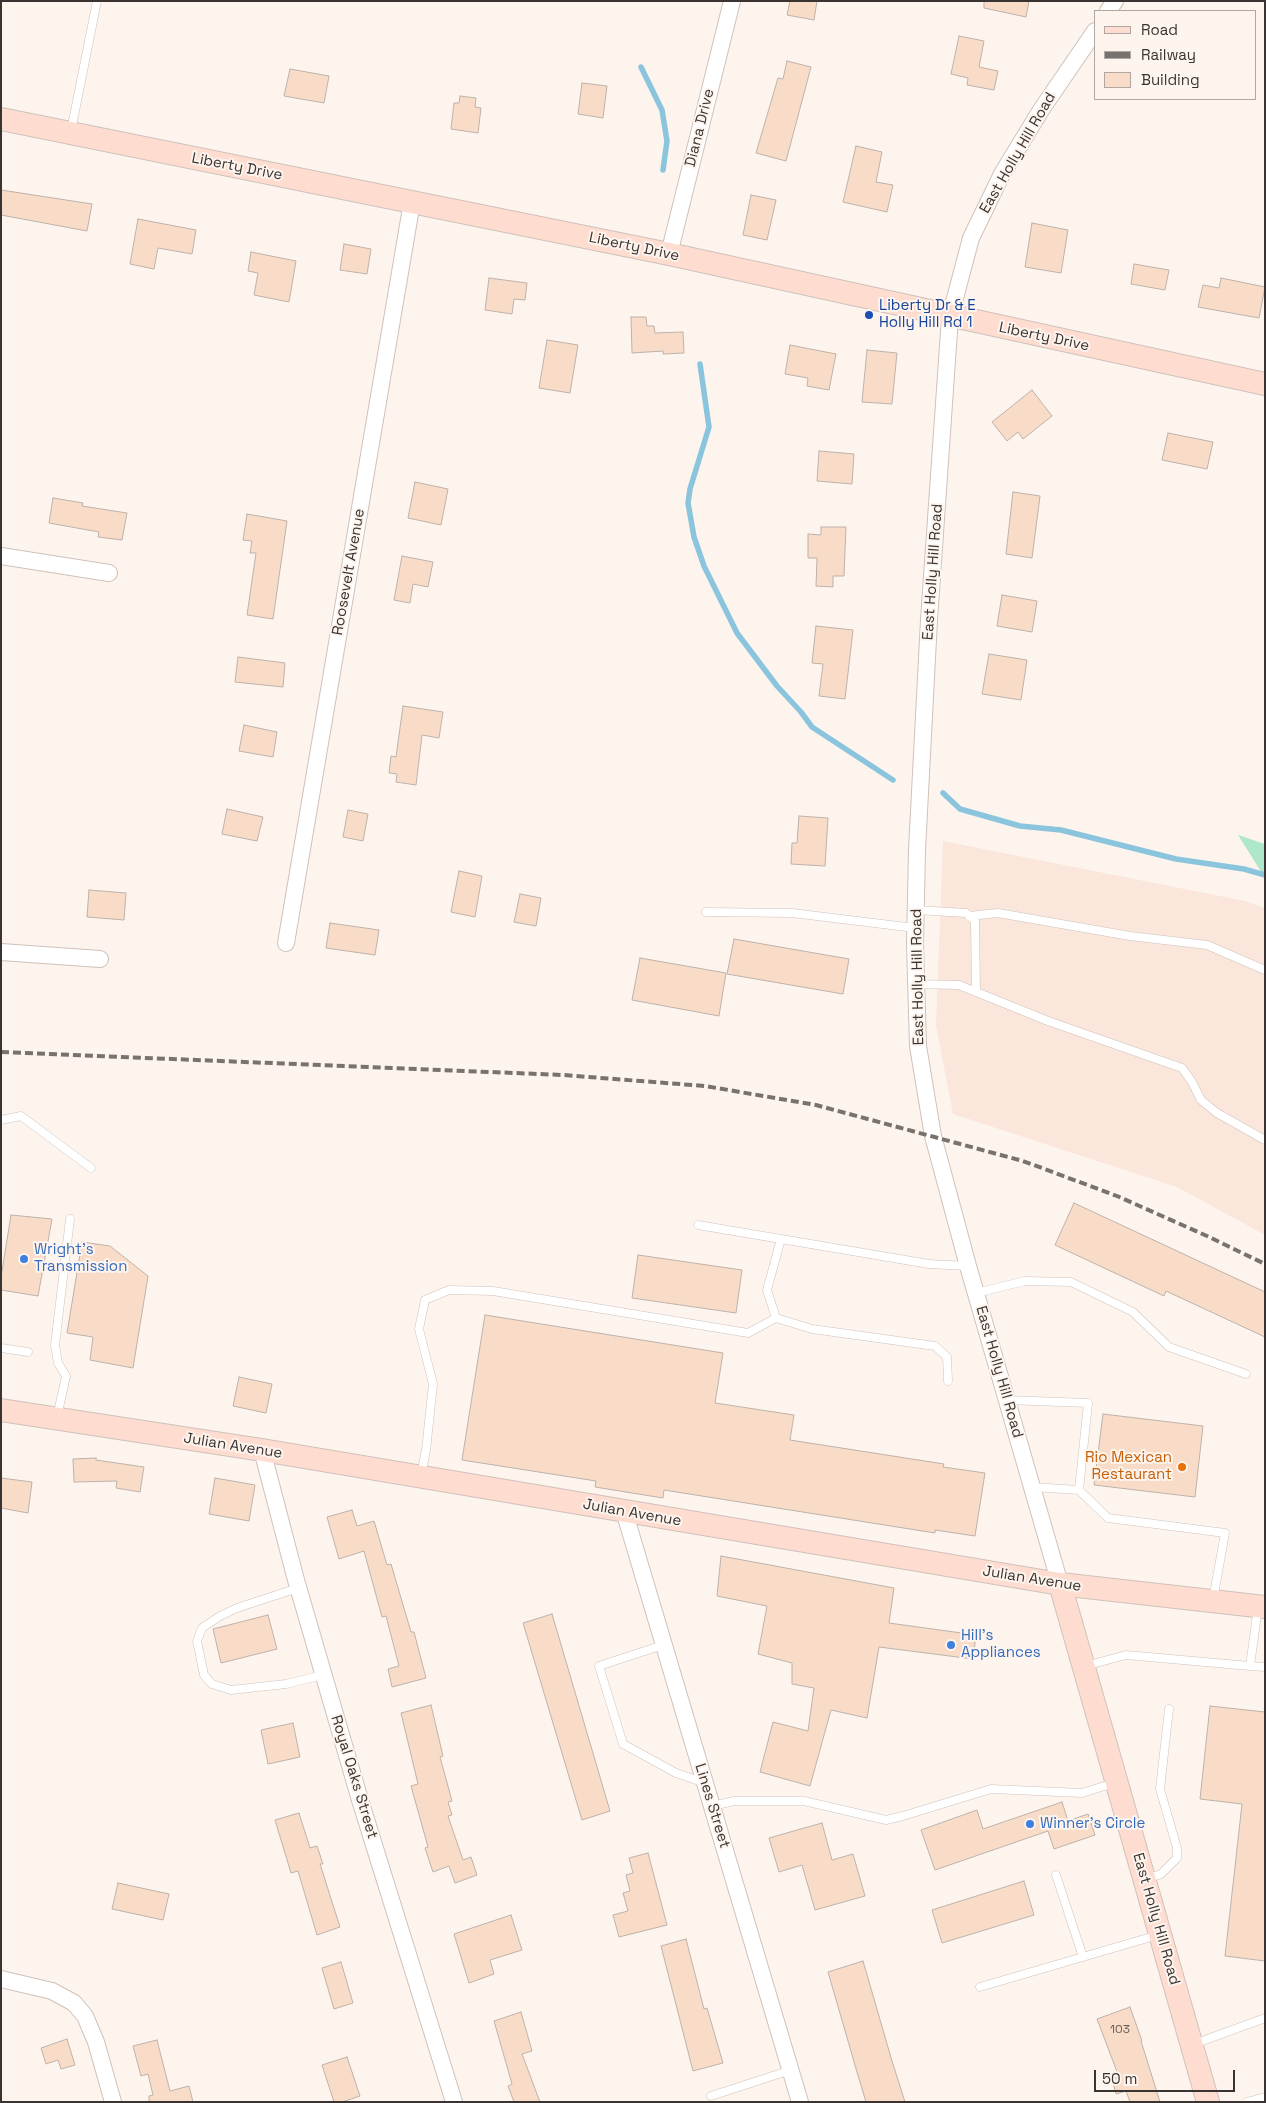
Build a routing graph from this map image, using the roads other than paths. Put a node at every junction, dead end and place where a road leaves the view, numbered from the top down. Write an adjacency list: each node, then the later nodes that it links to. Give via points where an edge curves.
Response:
1 (97, 1): 5 (lane)
2 (732, 1): 7 (street, Diana Drive)
3 (1094, 32): 8 (street, East Holly Hill Road, via 1002,174 971,238)
4 (1, 119): 5 (street, Liberty Drive)
5 (71, 133): 6 (street, Liberty Drive)
6 (412, 202): 7 (street, Liberty Drive); 16 (street, Roosevelt Avenue)
7 (668, 254): 8 (street, Liberty Drive)
8 (950, 317): 9 (street, Liberty Drive); 12 (street, East Holly Hill Road, via 929,620)
9 (1265, 384)
10 (1, 556): 11 (street)
11 (109, 574)
12 (916, 910): 14 (lane, via 966,913); 15 (street, East Holly Hill Road)
13 (706, 912): 15 (lane, via 792,913)
14 (969, 916): 19 (lane, via 998,913 1130,936 1207,944); 21 (lane, via 974,921)
15 (915, 928): 20 (street, East Holly Hill Road)
16 (286, 943)
17 (1, 952): 18 (street)
18 (100, 958)
19 (1265, 970)
20 (915, 984): 21 (lane, via 959,985); 28 (street, East Holly Hill Road, via 918,1046 933,1136)
21 (976, 992): 23 (lane, via 1182,1068 1201,1100 1217,1113)
22 (1, 1120): 24 (lane, via 21,1116)
23 (1265, 1140)
24 (91, 1168)
25 (70, 1219): 37 (lane, via 55,1345 58,1363 66,1376)
26 (698, 1225): 27 (lane)
27 (781, 1239): 28 (lane, via 929,1264); 30 (lane, via 767,1290)
28 (968, 1266): 29 (street, East Holly Hill Road)
29 (976, 1293): 33 (lane, via 1025,1281 1071,1282 1133,1312 1169,1347); 35 (street, East Holly Hill Road)
30 (776, 1318): 34 (lane, via 812,1329 935,1346 946,1356); 39 (lane, via 748,1333 493,1291 450,1290 425,1300 419,1329 433,1384)
31 (1, 1348): 32 (lane)
32 (28, 1352)
33 (1246, 1374)
34 (948, 1380)
35 (1007, 1400): 40 (street, East Holly Hill Road); 41 (lane, via 1088,1403)
36 (1, 1410): 37 (street, Julian Avenue)
37 (57, 1419): 38 (street, Julian Avenue)
38 (262, 1450): 39 (street, Julian Avenue); 44 (street, Royal Oaks Street)
39 (420, 1477): 42 (street, Julian Avenue)
40 (1032, 1488): 41 (lane); 43 (street, East Holly Hill Road)
41 (1079, 1490): 45 (lane, via 1108,1518 1225,1533)
42 (624, 1511): 43 (street, Julian Avenue); 47 (street, Lines Street)
43 (1060, 1584): 45 (street, Julian Avenue); 48 (street, East Holly Hill Road)
44 (298, 1588): 51 (street, Royal Oaks Street); 51 (lane, via 237,1608 202,1628 198,1641 204,1675 212,1684 231,1690 286,1684)
45 (1213, 1601): 46 (street, Julian Avenue)
46 (1262, 1606): 49 (lane)
47 (663, 1645): 54 (street, Lines Street); 54 (lane, via 599,1666 623,1744 676,1773)
48 (1083, 1666): 49 (lane, via 1126,1655); 53 (street, East Holly Hill Road)
49 (1250, 1666): 50 (lane)
50 (1265, 1667)
51 (323, 1675): 68 (street, Royal Oaks Street)
52 (1169, 1709): 57 (lane, via 1160,1789 1177,1858 1161,1874)
53 (1117, 1782): 55 (lane, via 1082,1793 991,1790 886,1820 804,1800 734,1801); 57 (street, East Holly Hill Road)
54 (705, 1783): 55 (street, Lines Street)
55 (712, 1806): 64 (street, Lines Street)
56 (1056, 1875): 59 (lane)
57 (1144, 1879): 58 (street, East Holly Hill Road)
58 (1160, 1935): 59 (lane); 63 (street, East Holly Hill Road)
59 (1084, 1957): 61 (lane)
60 (1, 1979): 67 (street, via 52,1991 74,2003 85,2016 96,2042)
61 (980, 1987)
62 (1265, 2018): 63 (lane)
63 (1192, 2045): 70 (street, East Holly Hill Road)
64 (791, 2070): 65 (lane); 69 (street, Lines Street)
65 (711, 2096)
66 (1265, 2098): 71 (lane)
67 (113, 2102)
68 (454, 2102)
69 (800, 2102)
70 (1208, 2102)
71 (1247, 2102)

